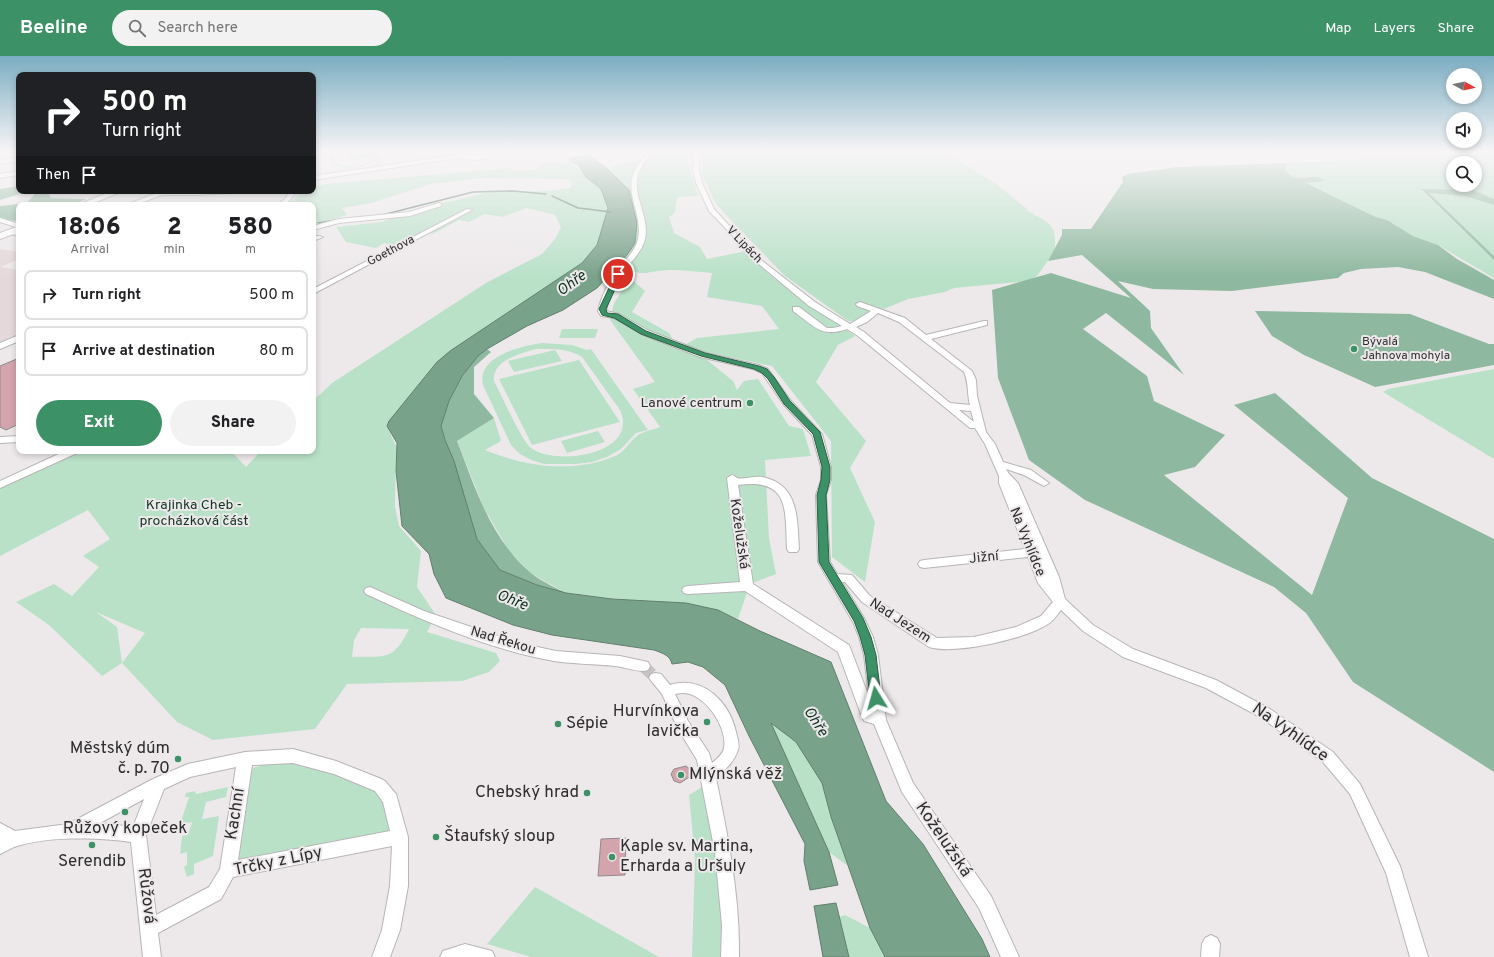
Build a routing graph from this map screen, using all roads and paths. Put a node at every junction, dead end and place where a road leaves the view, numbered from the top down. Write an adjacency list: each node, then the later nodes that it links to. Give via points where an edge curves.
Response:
1 (111, 194): 6 (street)
2 (157, 194): 7 (street)
3 (289, 194): 8 (street, via 289,199)
4 (634, 194): 37 (street, Koželužská, via 640,212 641,240 637,250 617,277 602,309 604,314 616,316 644,332 703,355 756,367 771,378 787,402 817,434 820,442 826,467 826,480 821,495 824,562)
5 (704, 194): 21 (street, V Lipách, via 711,210 750,254 812,304)
6 (90, 202)
7 (137, 202)
8 (284, 202)
9 (439, 205): 13 (street, via 410,214 339,221)
10 (469, 210): 16 (street, Goethova)
11 (0, 220): 12 (street)
12 (16, 225)
13 (316, 227)
14 (16, 232): 15 (street)
15 (0, 236)
16 (316, 290)
17 (860, 304): 19 (street, Na Vyhlídce)
18 (796, 309): 21 (street, via 825,330 834,331)
19 (877, 310): 21 (street); 22 (street, Na Vyhlídce, via 902,320)
20 (984, 323): 22 (street)
21 (850, 326): 25 (street, V Lipách)
22 (925, 338): 26 (street, Na Vyhlídce, via 968,371 972,380 972,396)
23 (16, 339): 24 (street)
24 (0, 346)
25 (945, 404): 26 (street); 27 (street, V Lipách)
26 (976, 409): 31 (street, Na Vyhlídce, via 981,432 990,444)
27 (973, 426)
28 (16, 439): 29 (street)
29 (0, 440)
30 (67, 454): 33 (street)
31 (998, 464): 32 (street, via 1028,471); 35 (street, Na Vyhlídce, via 1004,476 1004,483)
32 (1044, 483)
33 (0, 485)
34 (793, 549): 38 (street, Koželužská, via 789,503 783,490 762,480 732,480)
35 (1037, 554): 36 (street, Jižní, via 1023,553); 41 (street, Na Vyhlídce, via 1044,583)
36 (924, 564)
37 (834, 578): 41 (street, Nad Jezem, via 848,578 866,599 934,643 945,645 1024,629 1045,620); 45 (street, Koželužská, via 866,637)
38 (747, 586): 39 (street, Koželužská); 45 (street, Koželužská, via 844,649 869,717)
39 (688, 590)
40 (370, 591): 42 (street, Nad Řekou, via 420,614 518,648 556,656 620,661)
41 (1060, 602): 61 (street, Na Vyhlídce, via 1088,628 1128,654 1211,684 1265,713 1328,756 1355,789 1394,872)
42 (643, 666)
43 (656, 678): 44 (street)
44 (667, 691): 47 (street, via 683,725 704,758); 47 (street, via 681,687 691,688 718,706 725,717 732,748 724,763)
45 (880, 720): 60 (street, Koželužská, via 907,787 985,902)
46 (245, 759): 48 (street, via 188,771); 51 (street, via 293,756 336,768 380,786 390,799); 53 (street, Kachní)
47 (707, 776): 59 (street, via 723,852 731,924)
48 (158, 784): 49 (street); 50 (street)
49 (73, 829): 50 (street, via 108,830); 52 (street)
50 (138, 835): 54 (street, Růžová)
51 (400, 837): 53 (street, Trčky z Lípy); 56 (street, via 399,886 391,930)
52 (4, 838)
53 (228, 870): 54 (street, Trčky z Lípy, via 215,893)
54 (150, 928): 55 (street, Růžová)
55 (152, 957)
56 (381, 957)
57 (449, 957): 58 (street, via 465,953)
58 (486, 957)
59 (730, 957)
60 (1010, 957)
61 (1419, 957)

